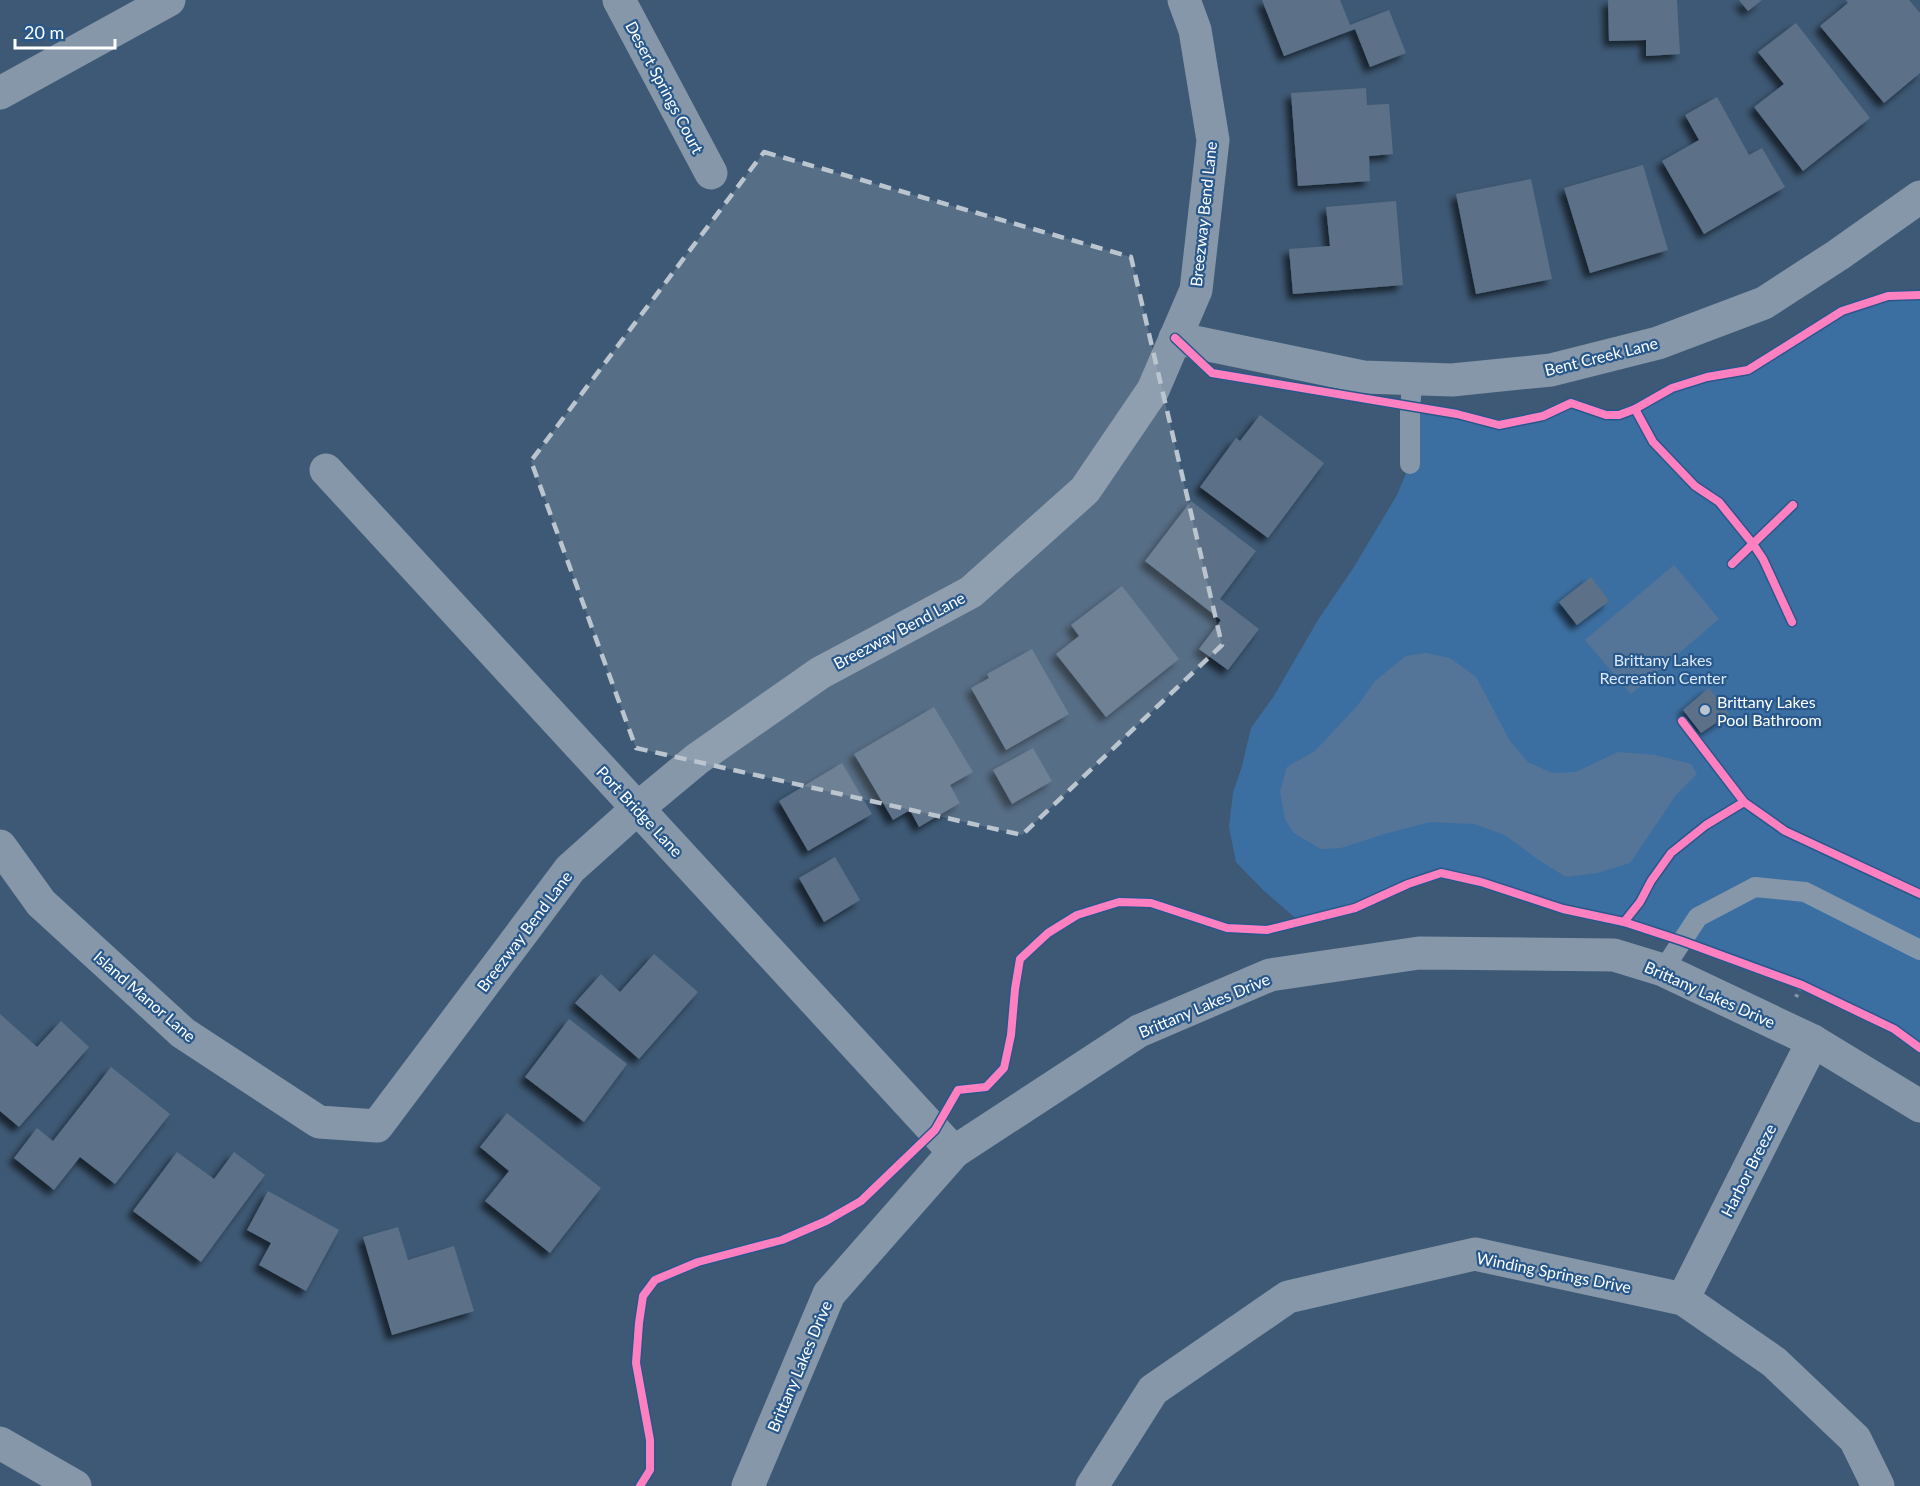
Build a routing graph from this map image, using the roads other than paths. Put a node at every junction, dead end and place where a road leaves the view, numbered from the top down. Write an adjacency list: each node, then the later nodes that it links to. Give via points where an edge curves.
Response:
1 (169, 0): 4 (street)
2 (619, 0): 5 (street, Desert Springs Court)
3 (1184, 0): 7 (street, Breezway Bend Lane, via 1195,30 1213,140 1196,290)
4 (0, 93)
5 (711, 173)
6 (1920, 197): 8 (street, Bent Creek Lane, via 1764,303 1658,343 1551,370 1452,380)
7 (1175, 338): 8 (street, Bent Creek Lane, via 1363,377); 11 (street, Breezway Bend Lane, via 1153,390 1085,490 971,592 820,673 697,759)
8 (1413, 378): 9 (lane)
9 (1410, 464)
10 (326, 470): 11 (street, Port Bridge Lane)
11 (638, 808): 17 (street, Breezway Bend Lane, via 570,868); 18 (street, Port Bridge Lane)
12 (0, 846): 17 (street, Island Manor Lane, via 41,903 183,1033 319,1122 377,1126)
13 (1920, 950): 14 (lane, via 1805,892 1755,887 1698,917)
14 (1663, 969): 15 (street, Brittany Lakes Drive); 18 (street, Brittany Lakes Drive, via 1614,954 1419,953 1270,975 1139,1031)
15 (1813, 1041): 16 (street, Brittany Lakes Drive); 19 (street, Harbor Breeze)
16 (1920, 1106)
17 (382, 1120)
18 (945, 1141): 22 (street, Brittany Lakes Drive, via 829,1294)
19 (1683, 1299): 23 (street, Winding Springs Drive, via 1475,1254 1288,1297 1153,1390); 24 (street, Winding Springs Drive, via 1774,1362 1847,1431 1855,1439)
20 (0, 1443): 21 (street)
21 (75, 1486)
22 (748, 1486)
23 (1092, 1486)
24 (1878, 1486)

